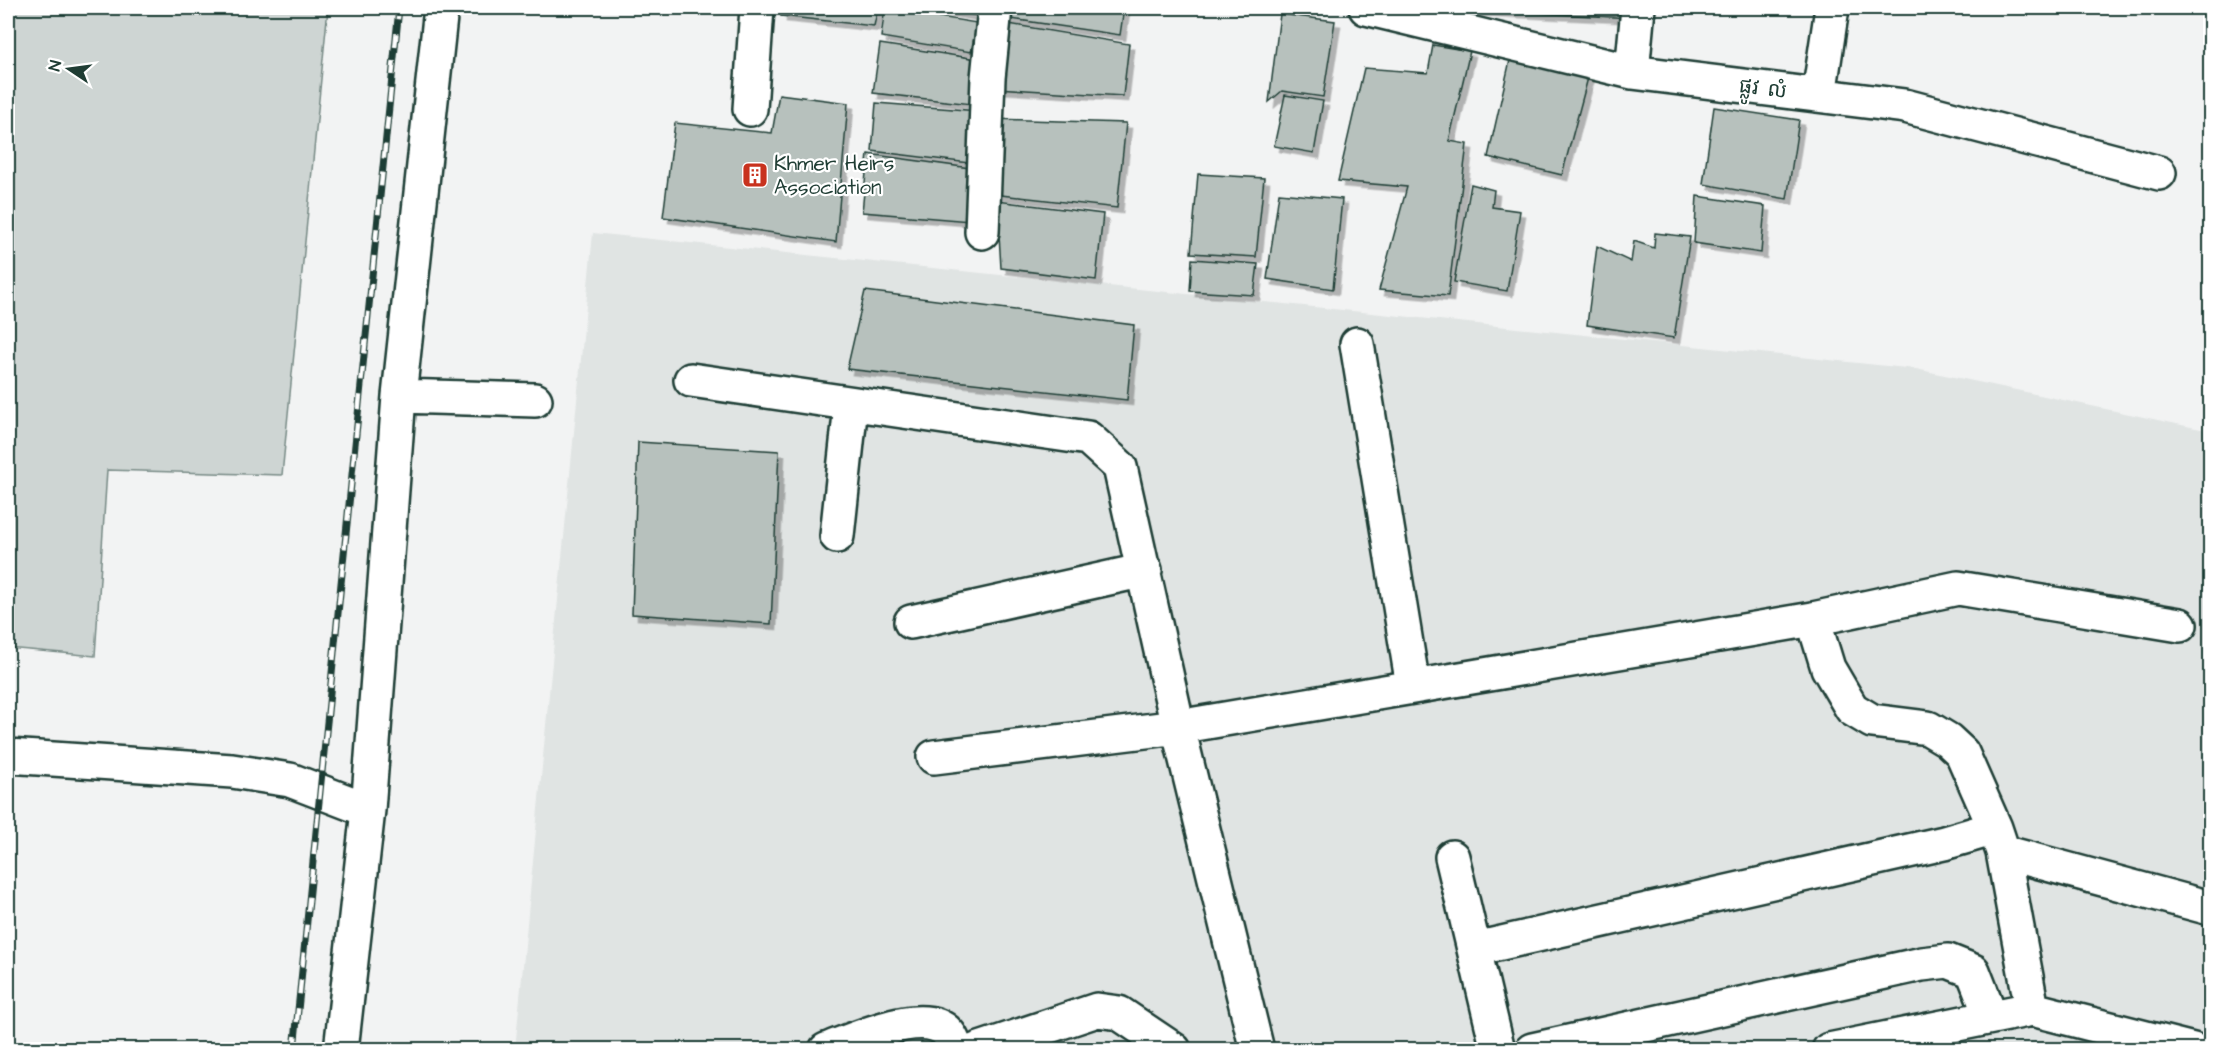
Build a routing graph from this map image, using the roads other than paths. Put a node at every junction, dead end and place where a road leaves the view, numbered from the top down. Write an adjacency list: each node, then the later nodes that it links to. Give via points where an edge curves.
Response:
1 (441, 8): 14 (street)
2 (757, 8): 9 (street)
3 (995, 8): 11 (street)
4 (1366, 8): 7 (street, ផ្លូវ លំ)
5 (1638, 8): 7 (street)
6 (1833, 8): 8 (street)
7 (1632, 72): 8 (street, ផ្លូវ លំ)
8 (1819, 95): 10 (street, ផ្លូវ លំ, via 1905,106)
9 (750, 109)
10 (2159, 173)
11 (982, 232)
12 (1357, 344): 22 (street)
13 (691, 380): 16 (street)
14 (399, 396): 15 (street); 26 (street)
15 (535, 400)
16 (851, 405): 17 (street); 18 (street, via 1088,438 1120,467)
17 (837, 536)
18 (1145, 570): 20 (street); 23 (street)
19 (1813, 619): 21 (street, via 1958,588); 22 (street); 27 (street, via 1828,668 1852,709 1872,721 1928,728 1948,740 1962,753)
20 (911, 622)
21 (2180, 625)
22 (1413, 686): 23 (street)
23 (1178, 727): 25 (street); 39 (street)
24 (8, 756): 26 (street, via 232,771 290,780)
25 (934, 757)
26 (368, 810): 34 (street)
27 (1999, 840): 29 (street); 30 (street, via 1933,846); 31 (street)
28 (1452, 857): 30 (street)
29 (2211, 908)
30 (1475, 950): 40 (street)
31 (2032, 1009): 32 (street); 33 (street)
32 (1991, 1017): 41 (street, via 1972,971 1948,961); 42 (street)
33 (2101, 1038): 43 (street)
34 (341, 1050)
35 (826, 1050): 36 (street, via 901,1024 929,1022 947,1032)
36 (957, 1050)
37 (977, 1050): 38 (street, via 1097,1010 1119,1013)
38 (1174, 1050)
39 (1257, 1050)
40 (1498, 1050)
41 (1532, 1050)
42 (1829, 1050)
43 (2193, 1050)

